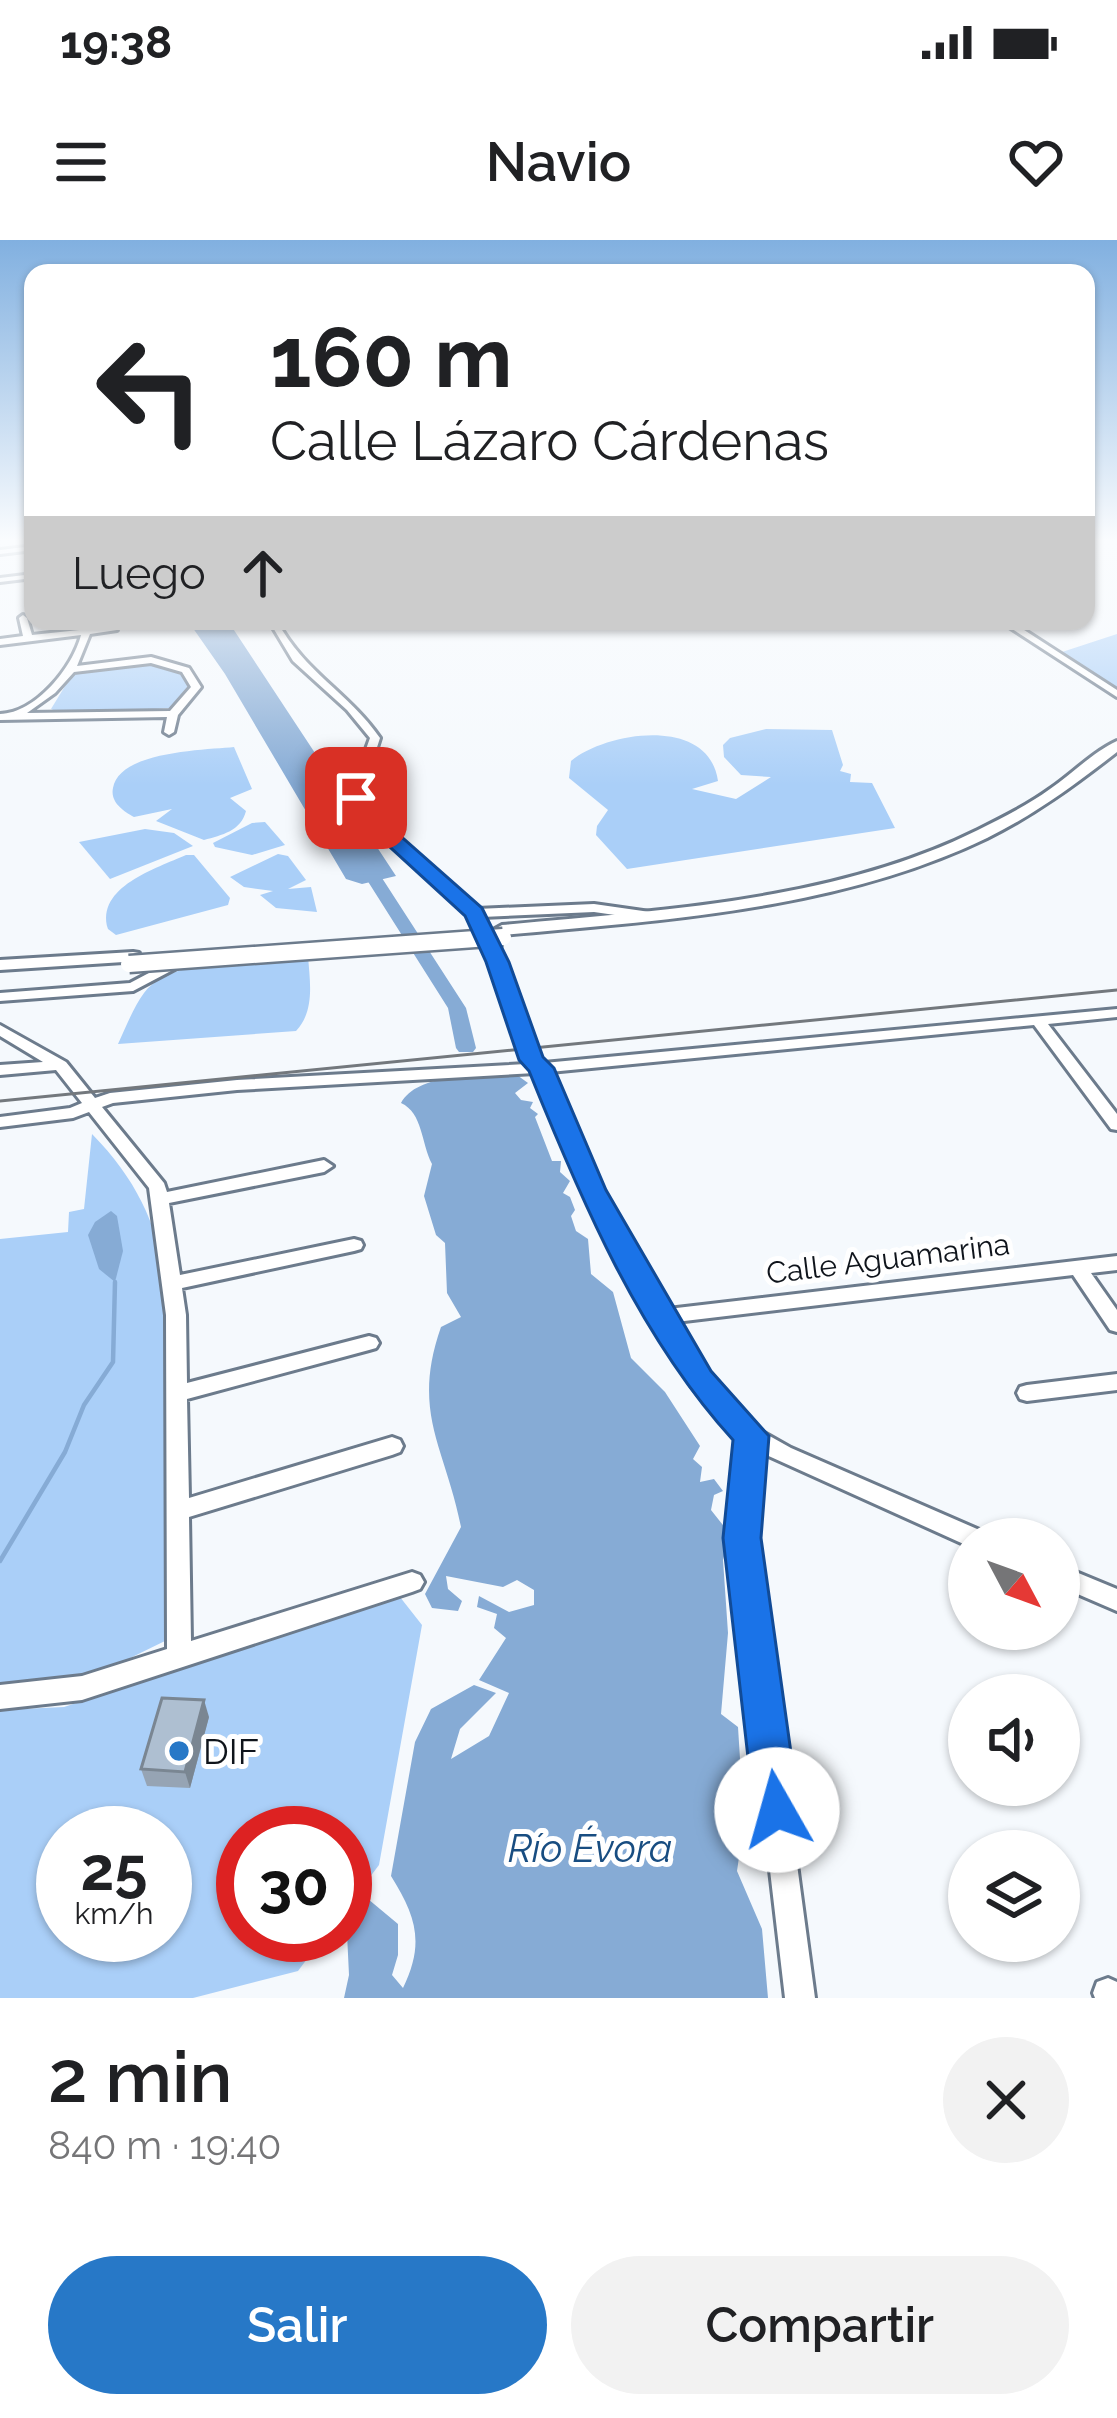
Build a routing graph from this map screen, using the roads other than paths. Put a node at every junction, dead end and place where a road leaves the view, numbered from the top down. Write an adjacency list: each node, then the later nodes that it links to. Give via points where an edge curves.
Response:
1 (26, 630): 6 (street)
2 (100, 630): 5 (street)
3 (278, 630): 15 (street, via 293,661 375,738 357,791 362,811)
4 (1018, 630): 9 (street)
5 (86, 632): 6 (street); 8 (street)
6 (28, 638): 7 (street)
7 (0, 642)
8 (67, 670): 10 (street, via 151,660 179,666 196,682); 11 (street, via 50,697)
9 (1117, 694)
10 (173, 714): 11 (street); 12 (street)
11 (7, 717)
12 (169, 732)
13 (1117, 745): 16 (main road, via 1049,801 966,843 838,883)
14 (1117, 763): 17 (main road, via 1023,829 885,880 731,912)
15 (474, 913): 16 (street, via 594,908); 26 (street)
16 (650, 916): 17 (main road)
17 (502, 933): 18 (main road, bridge); 19 (main road, bridge)
18 (131, 960): 19 (main road, bridge); 20 (main road)
19 (181, 960): 21 (street, via 134,987)
20 (0, 969)
21 (0, 997)
22 (1117, 1012): 23 (street)
23 (1038, 1021): 26 (street); 30 (street)
24 (0, 1030): 25 (street)
25 (60, 1065): 27 (street); 28 (street)
26 (541, 1068): 28 (street, via 238,1085); 37 (street, via 591,1190)
27 (0, 1070)
28 (91, 1106): 29 (street); 32 (street, via 147,1169)
29 (0, 1122)
30 (1117, 1125)
31 (324, 1166): 32 (street)
32 (160, 1199): 36 (street)
33 (353, 1246): 36 (street)
34 (1117, 1263): 35 (street, Calle Aguamarina)
35 (1077, 1268): 37 (street, Calle Aguamarina); 38 (street)
36 (172, 1283): 42 (street)
37 (666, 1316): 43 (street, via 699,1381)
38 (1117, 1325)
39 (369, 1343): 42 (street)
40 (1117, 1382): 41 (street)
41 (1027, 1393)
42 (178, 1394): 45 (street)
43 (751, 1436): 46 (street); 52 (street, via 742,1538)
44 (392, 1447): 45 (street)
45 (182, 1510): 50 (street)
46 (948, 1526)
47 (412, 1582): 50 (street)
48 (1080, 1584): 49 (street)
49 (1117, 1600)
50 (179, 1655): 51 (street, via 82,1688)
51 (0, 1697)
52 (800, 1998)

